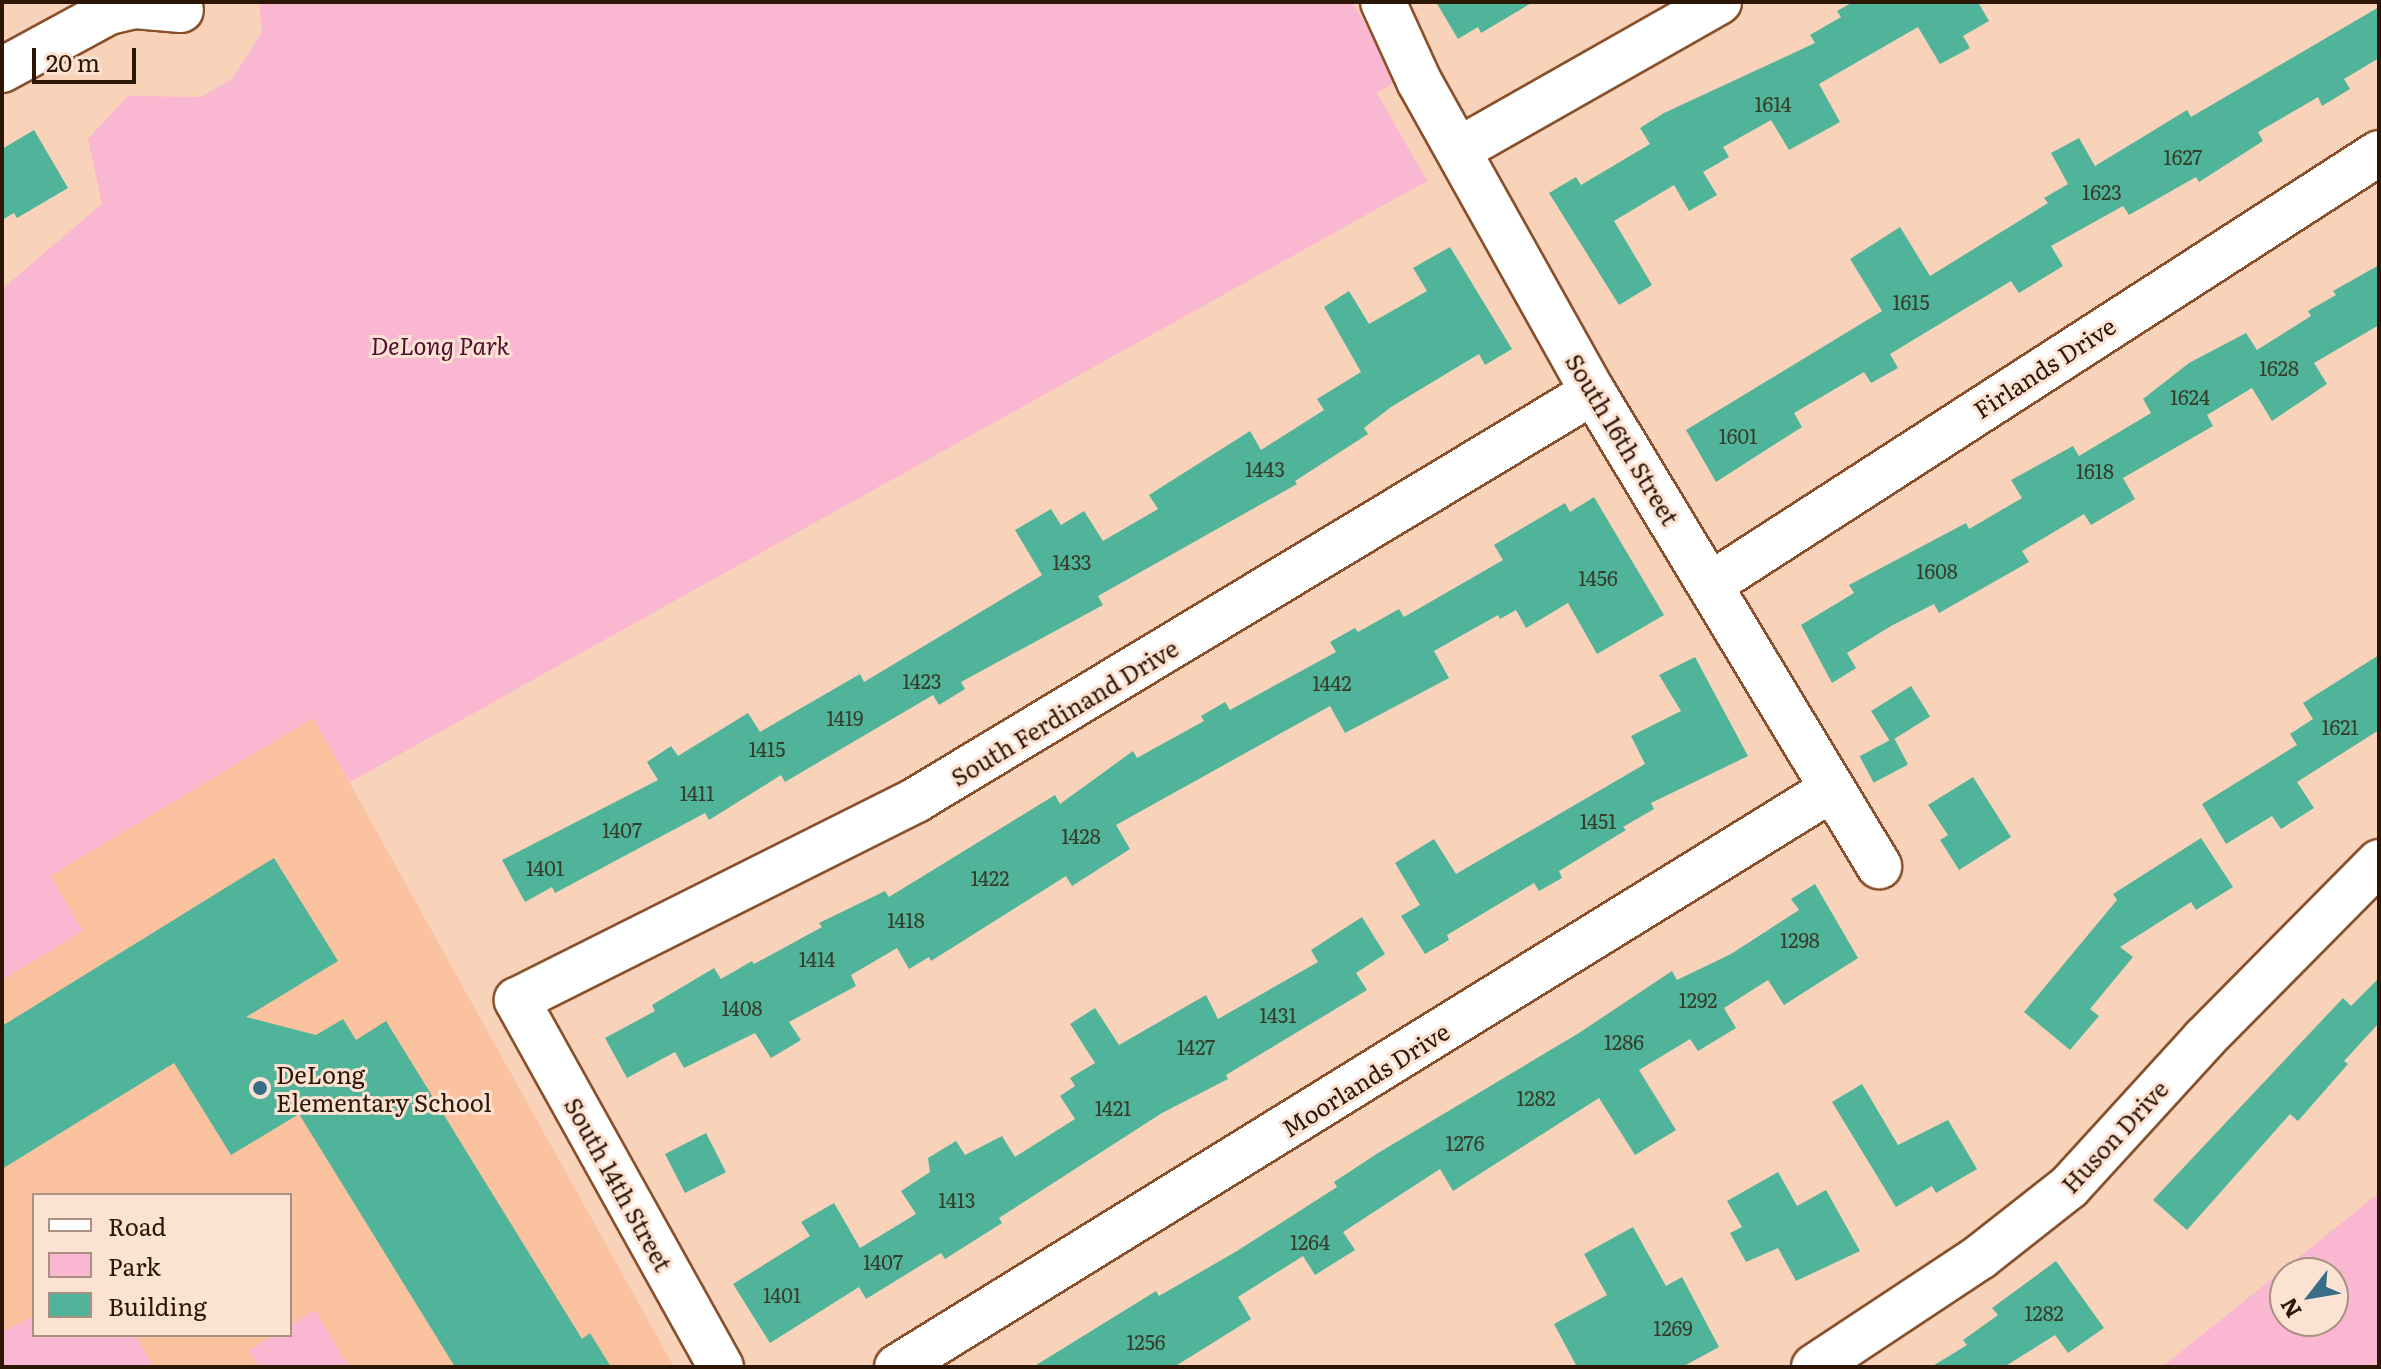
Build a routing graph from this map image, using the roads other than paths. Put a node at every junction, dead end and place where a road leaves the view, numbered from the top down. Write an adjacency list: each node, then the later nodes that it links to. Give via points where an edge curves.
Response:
1 (1383, 2): 5 (street, South 16th Street, via 1419,81)
2 (1719, 2): 5 (street)
3 (181, 10): 4 (street, via 135,6 109,12)
4 (2, 70)
5 (1460, 149): 7 (street, South 16th Street)
6 (2379, 153): 8 (street, Firlands Drive)
7 (1593, 392): 8 (street, South 16th Street); 12 (street, South Ferdinand Drive, via 916,800)
8 (1711, 584): 9 (street, South 16th Street)
9 (1832, 789): 11 (street, South 16th Street); 14 (street, Moorlands Drive)
10 (2379, 862): 15 (street, Huson Drive, via 2204,1039 2069,1187 1980,1257)
11 (1879, 866)
12 (517, 1000): 13 (street, South 14th Street)
13 (721, 1367)
14 (897, 1367)
15 (1814, 1367)

